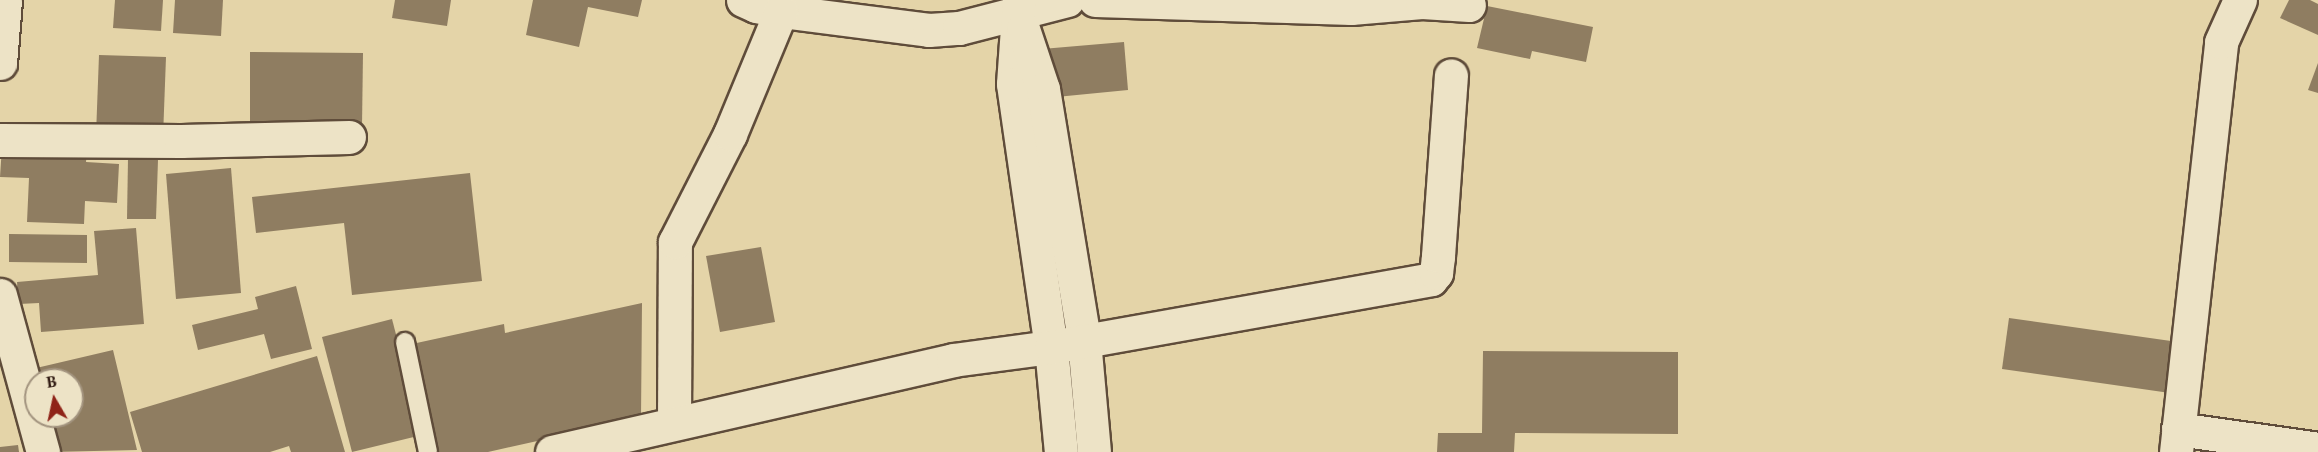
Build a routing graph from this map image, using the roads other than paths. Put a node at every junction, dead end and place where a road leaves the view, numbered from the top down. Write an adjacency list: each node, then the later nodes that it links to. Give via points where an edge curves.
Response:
1 (5, 0): 9 (street)
2 (743, 0): 8 (street)
3 (1067, 0): 7 (street)
4 (1095, 0): 6 (street, via 1351,8 1422,2)
5 (2240, 0): 18 (street, via 2221,42)
6 (1469, 5)
7 (1018, 6): 8 (street, via 959,28 929,30); 14 (street, via 1043,89); 16 (street, via 1013,84)
8 (781, 11): 17 (street, via 729,134 675,242)
9 (0, 55)
10 (1451, 75): 14 (street, via 1438,256 1436,273 1431,279)
11 (349, 137): 12 (street)
12 (0, 140)
13 (0, 295): 20 (street)
14 (1084, 340): 16 (street); 24 (street)
15 (405, 342): 21 (lane)
16 (1051, 346): 17 (street, via 953,360); 23 (street)
17 (674, 422): 22 (street)
18 (2177, 441): 19 (street)
19 (2318, 449)
20 (43, 452)
21 (428, 452)
22 (552, 452)
23 (1061, 452)
24 (1094, 452)

